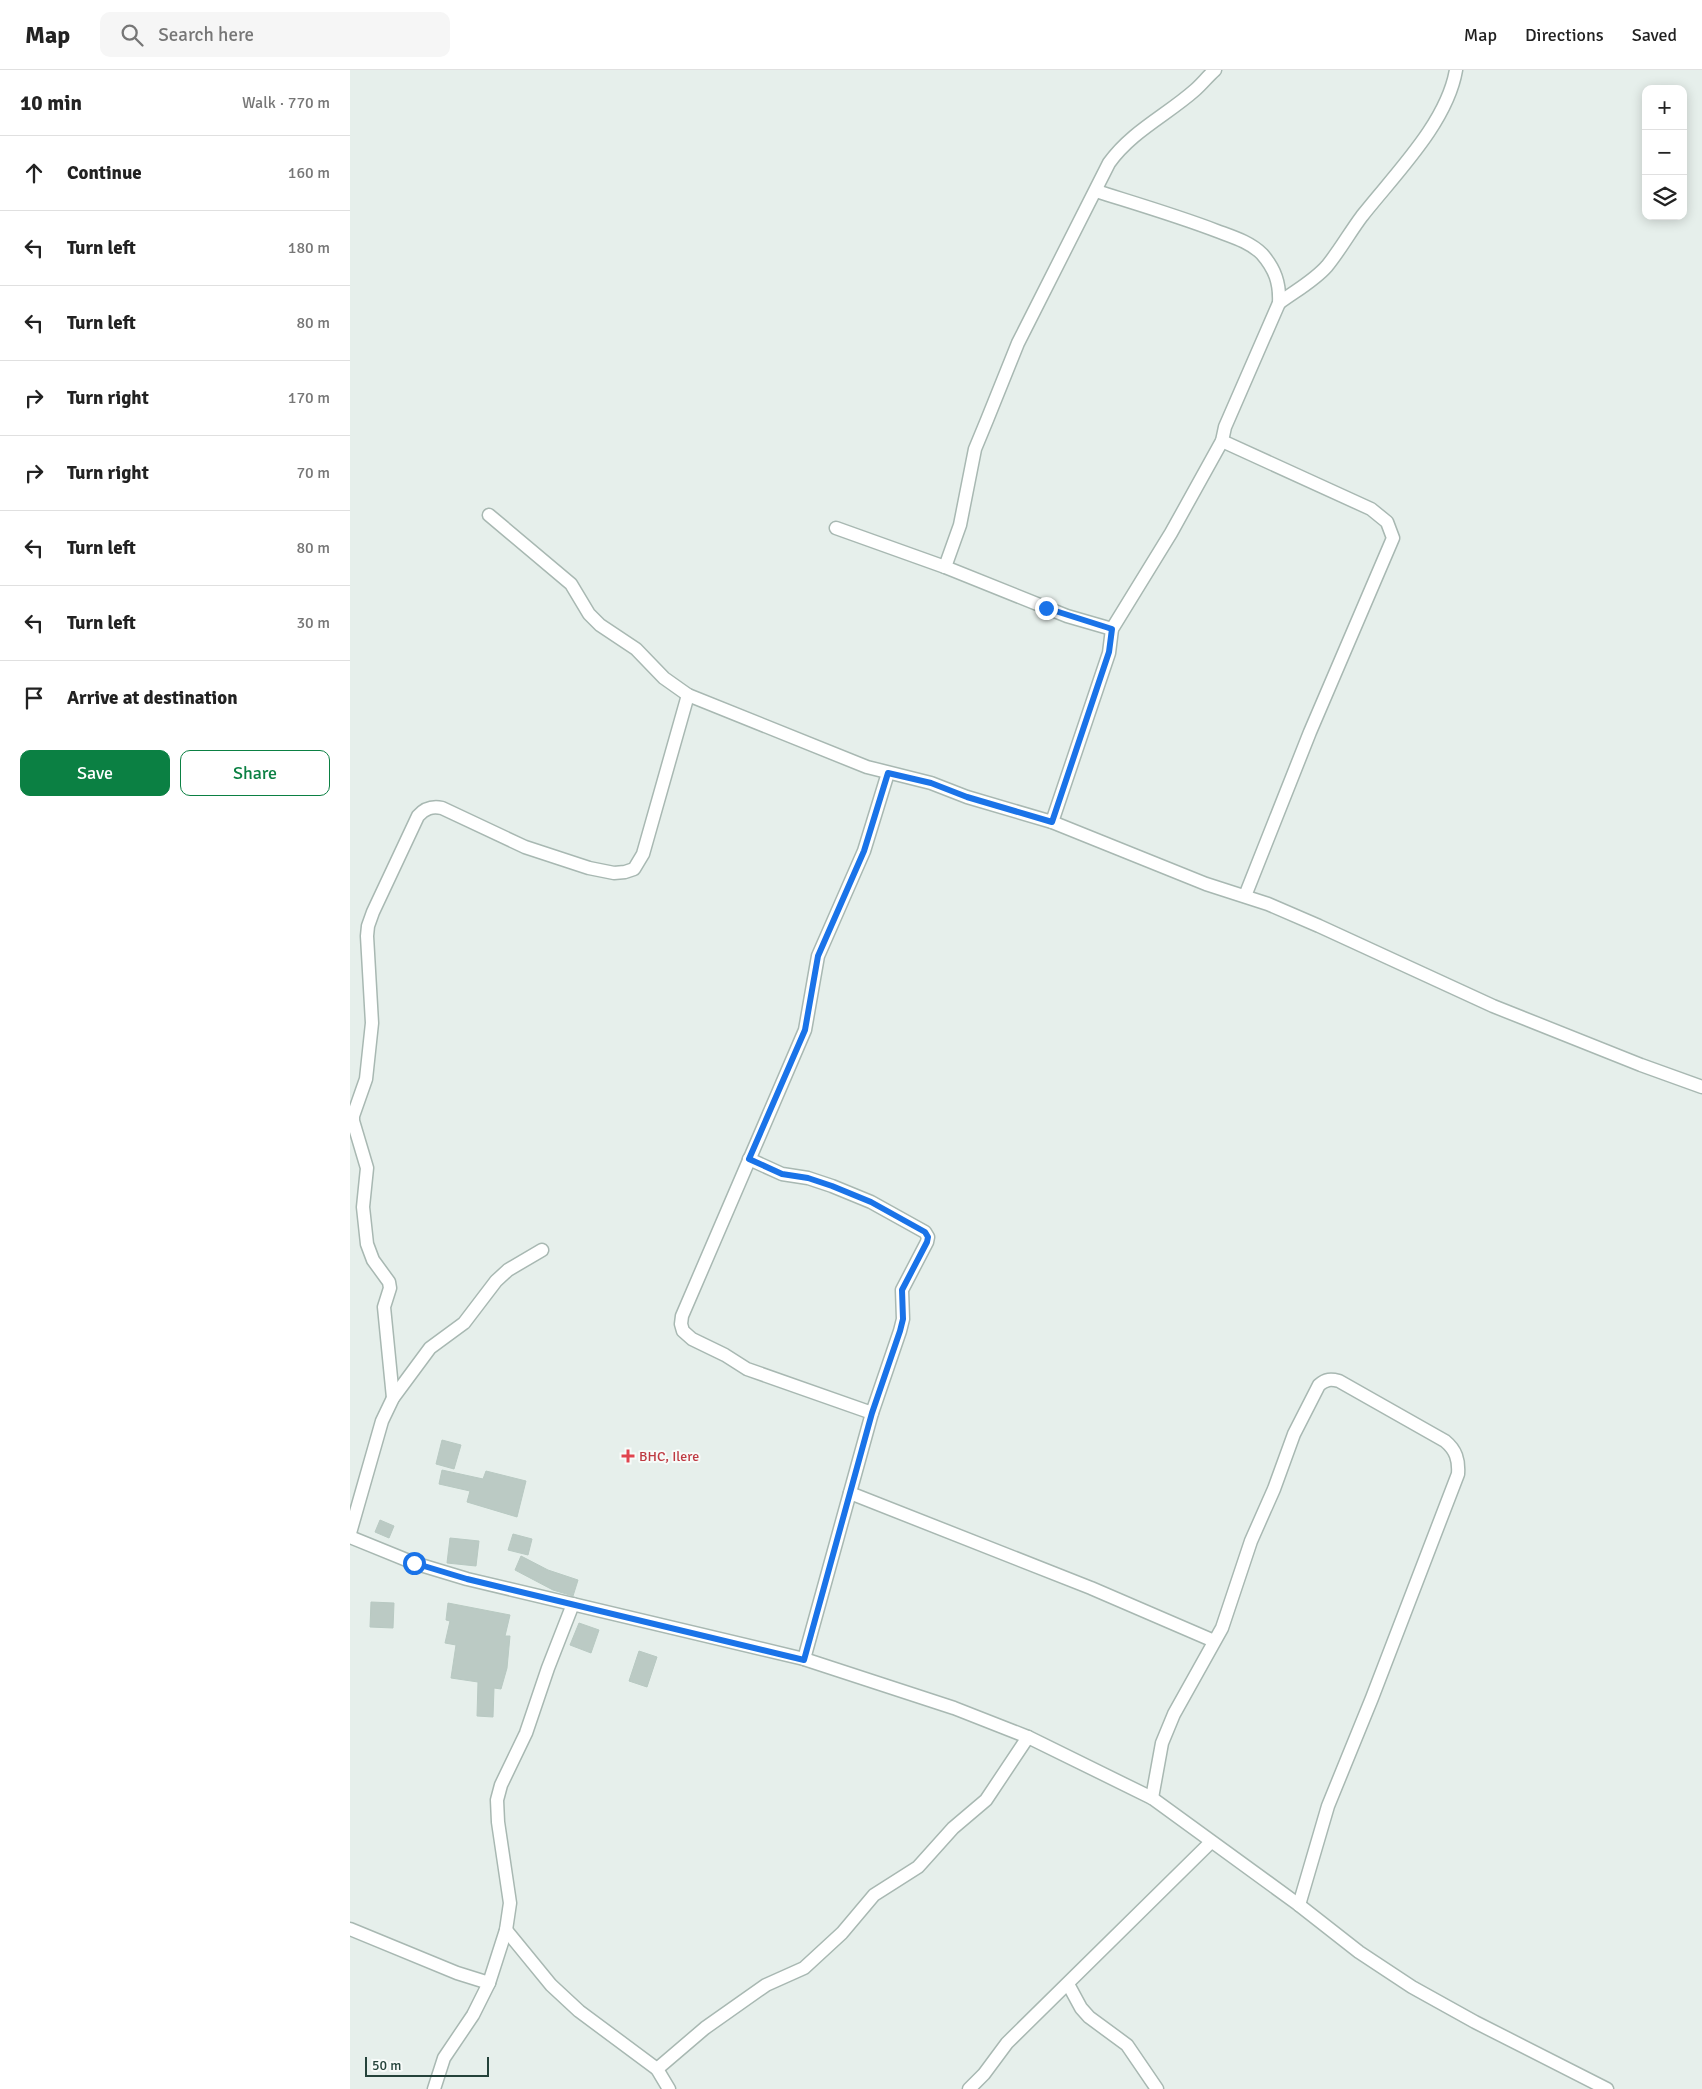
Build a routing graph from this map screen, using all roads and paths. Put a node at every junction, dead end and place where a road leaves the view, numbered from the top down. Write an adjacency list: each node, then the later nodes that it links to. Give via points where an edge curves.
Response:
1 (1214, 70): 3 (street, via 1195,90 1118,150)
2 (1456, 70): 4 (street, via 1445,106 1433,126 1326,266)
3 (1096, 191): 4 (street, via 1245,241 1275,270 1280,288); 8 (street, via 1018,343 975,449 960,525)
4 (1279, 303): 5 (street, via 1225,427)
5 (1222, 441): 9 (street); 13 (street, via 1371,509 1387,522 1393,538 1310,732)
6 (489, 515): 10 (street, via 570,584 600,625 636,649 664,678)
7 (836, 528): 8 (street)
8 (945, 567): 9 (street, via 1046,608)
9 (1112, 629): 12 (street, via 1109,652)
10 (688, 695): 11 (street); 17 (street, via 644,854 634,868 614,873 589,868 525,847 434,806 418,816 373,912 367,936 372,1023 370,1048 366,1078 353,1121 367,1168 363,1207 367,1244 390,1288 384,1307)
11 (888, 773): 12 (street, via 931,783); 15 (street, via 864,851 818,956 805,1030)
12 (1052, 822): 13 (street, via 1206,884)
13 (1245, 896): 14 (street, via 1319,926 1492,1006)
14 (1702, 1087)
15 (749, 1159): 18 (street, via 782,1174 808,1178 871,1202 925,1232 928,1237 902,1290 903,1319); 18 (street, via 682,1316 683,1331 756,1373)
16 (542, 1250): 17 (street, via 496,1281 464,1323 430,1348)
17 (393, 1398): 20 (street, via 382,1421)
18 (872, 1413): 19 (street)
19 (850, 1493): 22 (street, via 1091,1588); 23 (street)
20 (350, 1535): 21 (street, via 414,1563)
21 (573, 1604): 23 (street); 29 (street, via 526,1734 497,1800 510,1903)
22 (1214, 1641): 25 (street, via 1174,1714 1162,1744); 27 (street, via 1226,1618 1251,1541 1294,1434 1324,1380 1340,1381 1445,1440 1454,1449 1458,1474 1328,1806)
23 (804, 1660): 24 (street, via 954,1708)
24 (1028, 1737): 25 (street); 32 (street, via 986,1800 953,1828 918,1867 874,1895 842,1933 804,1968 766,1985 705,2028)
25 (1152, 1798): 26 (street)
26 (1211, 1842): 27 (street); 31 (street)
27 (1299, 1905): 37 (street, via 1359,1952 1412,1987)
28 (350, 1928): 30 (street)
29 (506, 1930): 30 (street); 32 (street, via 565,1999)
30 (489, 1983): 33 (street, via 473,2015 444,2058)
31 (1068, 1984): 35 (street, via 1007,2043 984,2074); 36 (street, via 1089,2017 1128,2045)
32 (657, 2069): 34 (street)
33 (434, 2089)
34 (669, 2089)
35 (968, 2089)
36 (1158, 2089)
37 (1607, 2089)

